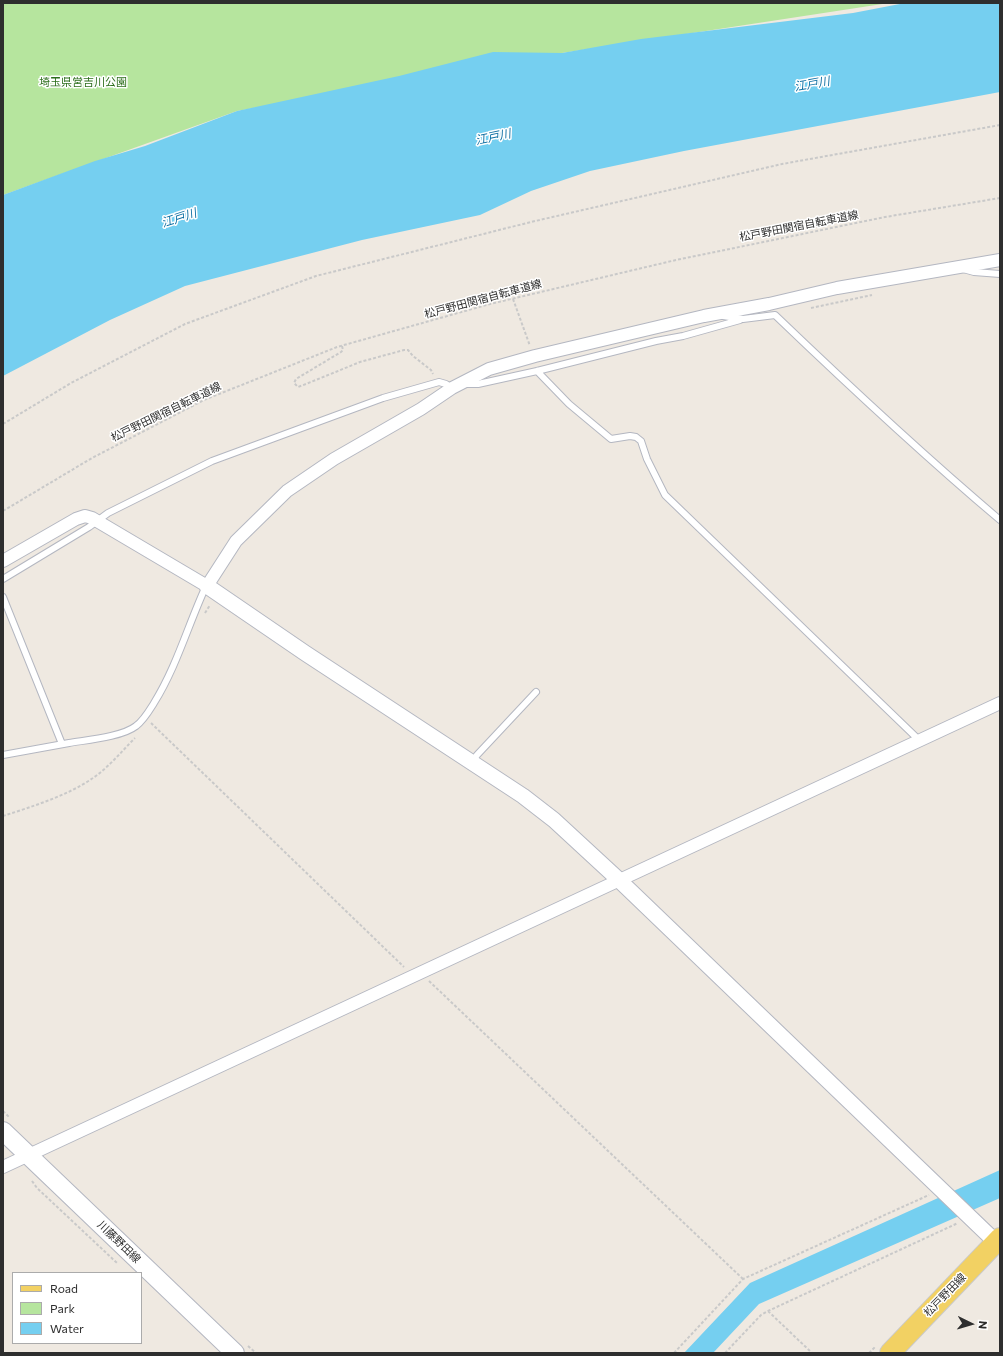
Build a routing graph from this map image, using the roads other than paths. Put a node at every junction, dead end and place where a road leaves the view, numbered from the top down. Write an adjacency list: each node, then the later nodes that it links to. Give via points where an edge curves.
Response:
1 (1000, 260): 2 (street)
2 (955, 267): 3 (lane, via 974,272); 4 (street, via 837,288)
3 (1000, 274)
4 (712, 315): 5 (lane); 7 (street, via 535,356 489,369)
5 (743, 319): 6 (lane); 8 (lane, via 775,315 944,473)
6 (537, 371): 7 (lane, via 478,384); 16 (lane, via 569,404 611,439 630,436 641,441 665,495)
7 (456, 386): 9 (lane, via 439,382 383,398 212,461 108,514); 12 (street, via 334,459 288,491 236,541)
8 (1000, 520)
9 (98, 522): 10 (street, via 85,516 76,519); 11 (lane); 12 (street)
10 (3, 560)
11 (3, 579)
12 (207, 586): 17 (lane, via 178,657 145,717 135,727 123,733); 19 (street)
13 (3, 597): 17 (lane)
14 (536, 692): 19 (lane)
15 (1000, 704): 16 (street)
16 (919, 740): 20 (street)
17 (62, 744): 18 (lane)
18 (3, 755)
19 (472, 762): 20 (street, via 554,820)
20 (618, 880): 22 (street); 24 (street)
21 (3, 1131): 22 (main road, 川藤野田線)
22 (28, 1155): 23 (street); 25 (main road, 川藤野田線)
23 (3, 1167)
24 (999, 1242): 26 (main road, 松戸野田線)
25 (235, 1353)
26 (890, 1353)

